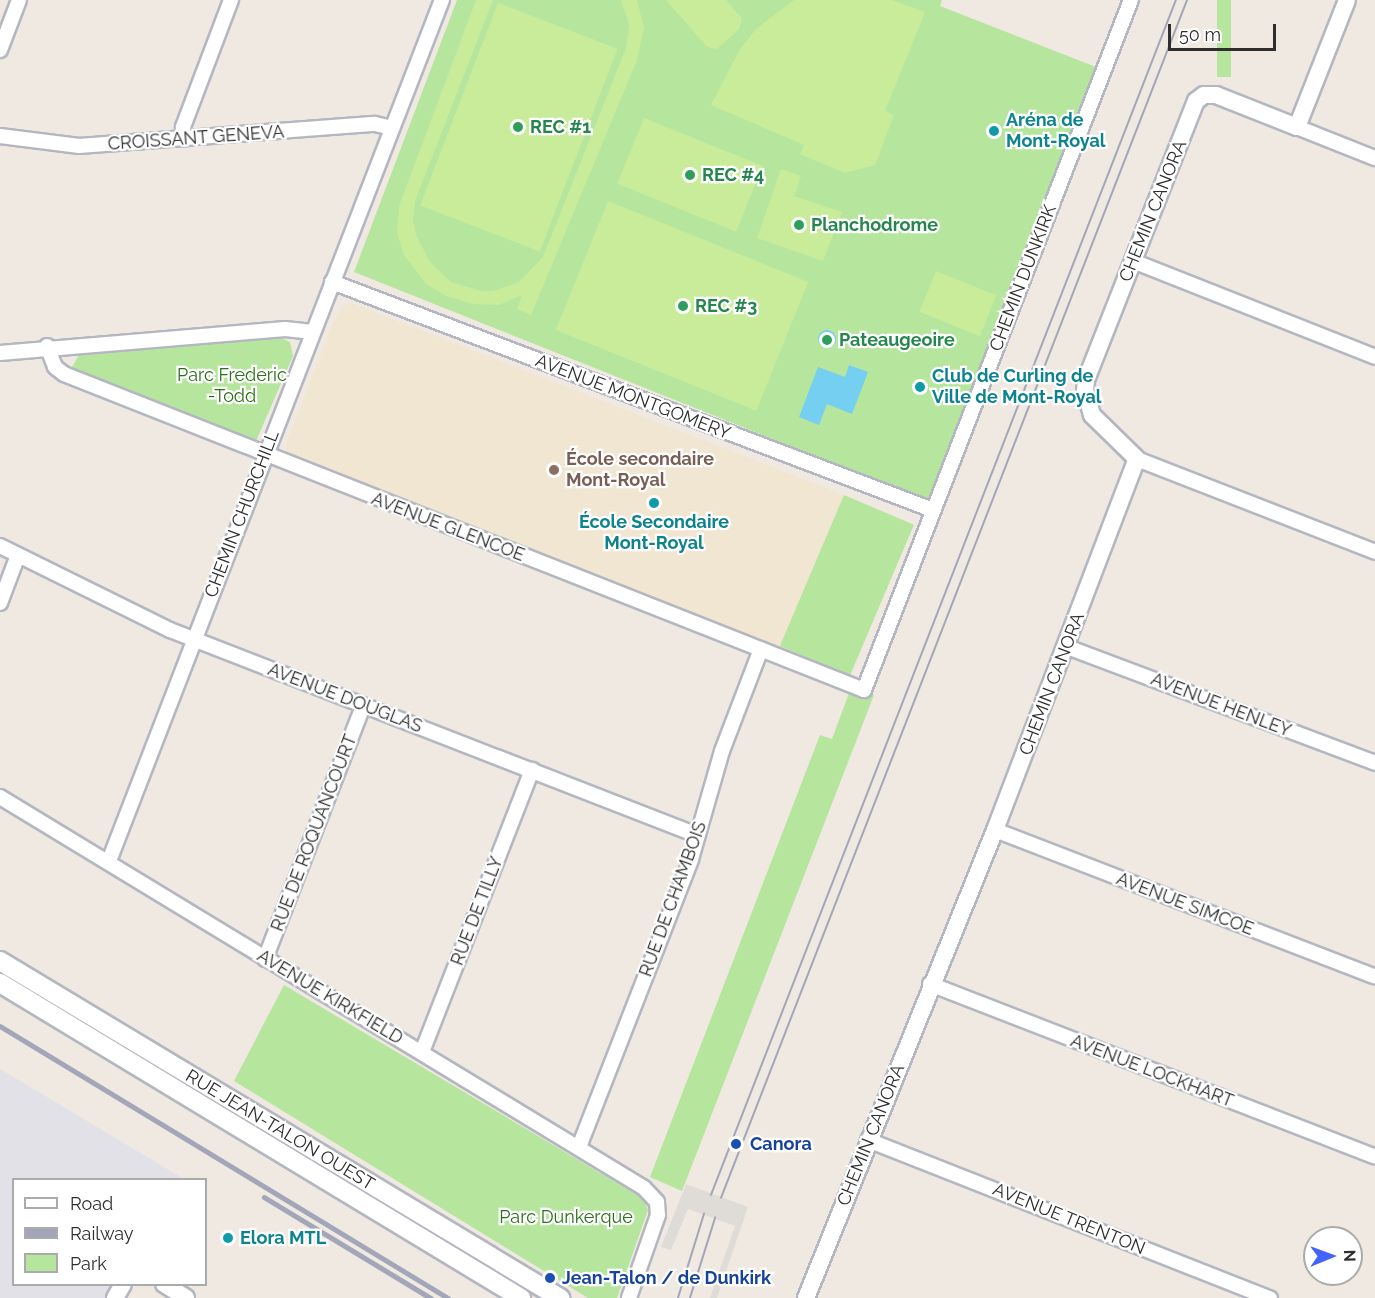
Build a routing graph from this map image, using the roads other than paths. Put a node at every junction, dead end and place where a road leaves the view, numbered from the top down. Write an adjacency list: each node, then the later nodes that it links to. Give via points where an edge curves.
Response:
1 (19, 0): 6 (street)
2 (231, 0): 10 (street, via 183,127)
3 (442, 0): 8 (street, CHEMIN CHURCHILL)
4 (1131, 0): 20 (street, CHEMIN DUNKIRK)
5 (1347, 0): 7 (street)
6 (0, 50)
7 (1297, 127): 11 (street); 12 (street, CHEMIN CANORA, via 1216,95 1204,95 1196,101)
8 (392, 128): 10 (street, CROISSANT GENEVA, via 375,124); 13 (street, CHEMIN CHURCHILL)
9 (0, 136): 10 (street, CROISSANT GENEVA, via 79,146)
10 (184, 139)
11 (1375, 158)
12 (1133, 261): 17 (street); 19 (street, CHEMIN CANORA, via 1084,391 1092,415)
13 (332, 282): 14 (street, CHEMIN CHURCHILL); 20 (street, AVENUE MONTGOMERY)
14 (313, 332): 15 (street, via 285,329); 18 (street, CHEMIN CHURCHILL)
15 (47, 346): 16 (street); 18 (street, AVENUE GLENCOE, via 55,367 64,374)
16 (0, 353)
17 (1375, 357)
18 (265, 456): 25 (street, CHEMIN CHURCHILL); 27 (street, AVENUE GLENCOE)
19 (1137, 459): 22 (street); 26 (street, CHEMIN CANORA)
20 (933, 510): 28 (street, CHEMIN DUNKIRK)
21 (0, 546): 23 (street, AVENUE DOUGLAS)
22 (1375, 552)
23 (18, 555): 24 (street); 25 (street, AVENUE DOUGLAS)
24 (0, 603)
25 (194, 639): 29 (street, AVENUE DOUGLAS); 35 (street, CHEMIN CHURCHILL)
26 (1067, 647): 30 (street, AVENUE HENLEY); 33 (street, CHEMIN CANORA)
27 (761, 649): 28 (street, AVENUE GLENCOE); 34 (street, RUE DE CHAMBOIS, via 722,751)
28 (864, 690)
29 (363, 706): 31 (street, AVENUE DOUGLAS); 36 (street, RUE DE ROQUANCOURT)
30 (1375, 763)
31 (532, 770): 34 (street, AVENUE DOUGLAS); 41 (street, RUE DE TILLY)
32 (0, 797): 35 (street, AVENUE KIRKFIELD)
33 (995, 830): 38 (street, AVENUE SIMCOE); 40 (street, CHEMIN CANORA)
34 (698, 835): 43 (street, RUE DE CHAMBOIS)
35 (109, 861): 36 (street, AVENUE KIRKFIELD)
36 (265, 959): 41 (street, AVENUE KIRKFIELD)
37 (0, 961): 48 (main road, RUE JEAN-TALON OUEST)
38 (1375, 977)
39 (0, 983): 47 (main road, RUE JEAN-TALON OUEST)
40 (930, 984): 42 (street, CHEMIN CANORA); 44 (street, AVENUE LOCKHART)
41 (422, 1052): 43 (street, AVENUE KIRKFIELD)
42 (868, 1140): 50 (street, CHEMIN CANORA); 51 (street, AVENUE TRENTON)
43 (579, 1147): 49 (street, AVENUE KIRKFIELD, via 644,1188 657,1202 656,1223)
44 (1375, 1157)
45 (167, 1286): 46 (street)
46 (186, 1298)
47 (521, 1298)
48 (560, 1298)
49 (629, 1298)
50 (806, 1298)
51 (1270, 1298)

